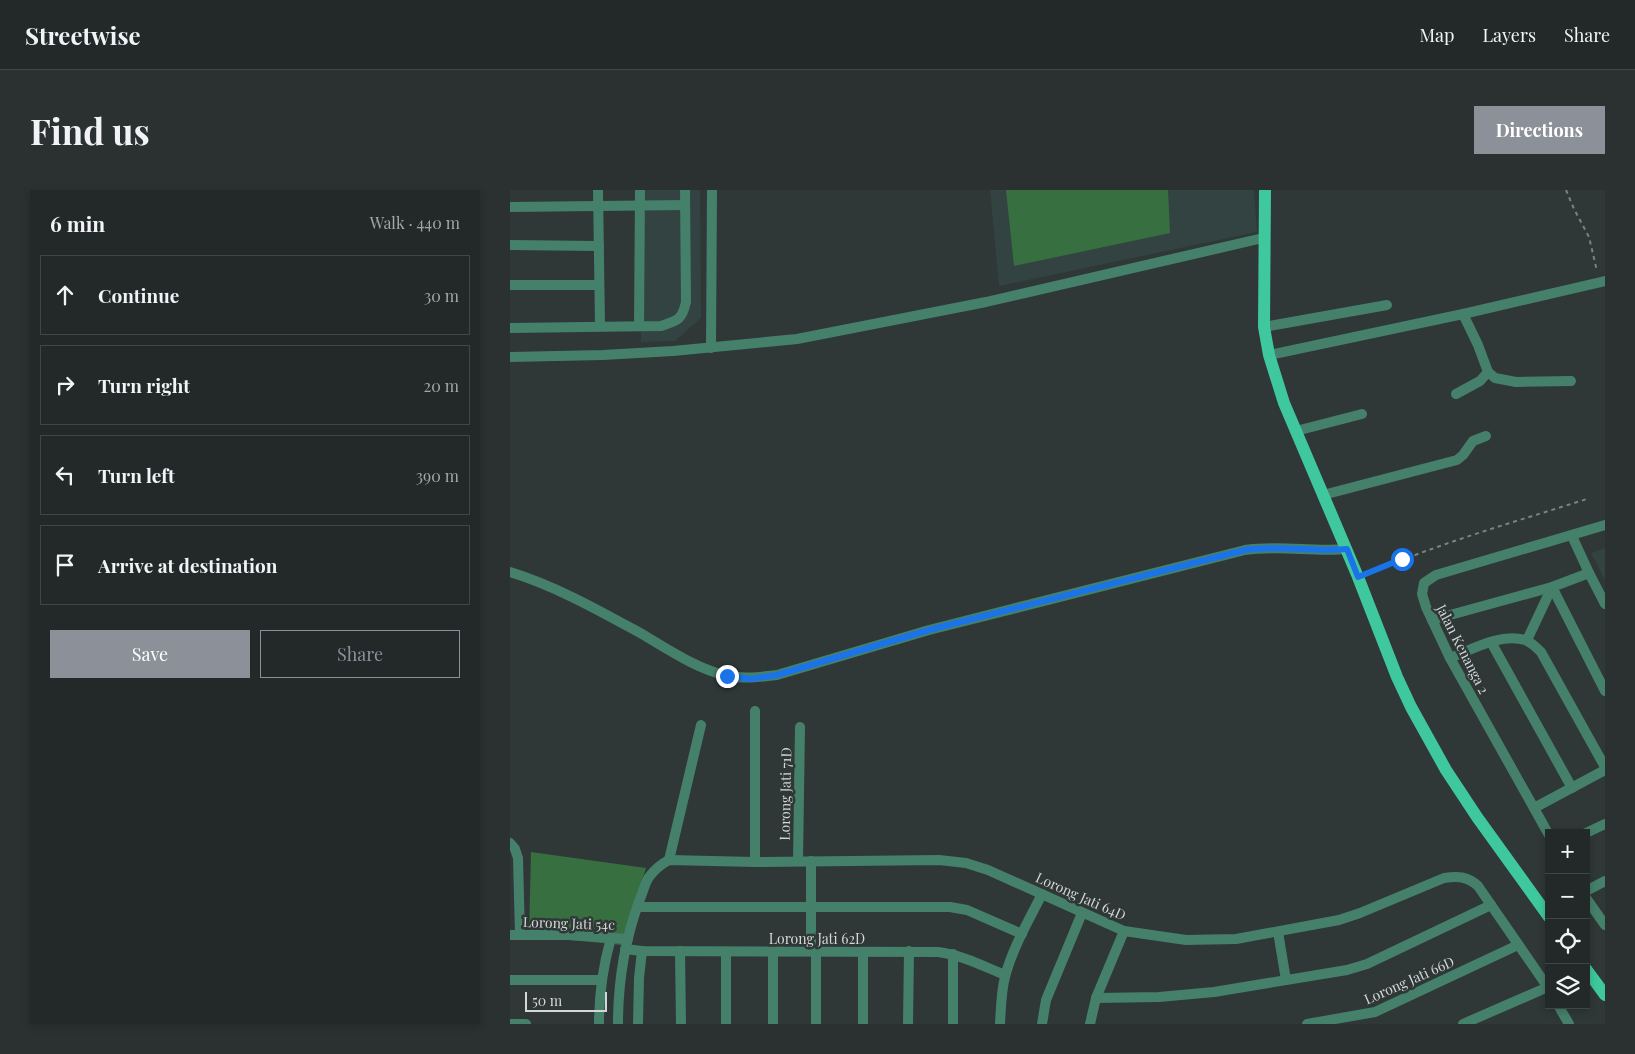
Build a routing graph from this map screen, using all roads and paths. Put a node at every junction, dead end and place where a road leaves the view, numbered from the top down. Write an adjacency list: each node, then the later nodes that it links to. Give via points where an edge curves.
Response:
1 (598, 190): 9 (street)
2 (640, 190): 7 (street)
3 (685, 190): 8 (street)
4 (712, 190): 23 (street)
5 (1265, 190): 11 (main road)
6 (1566, 190): 14 (path, via 1589,237)
7 (640, 205): 8 (street); 9 (street); 20 (street)
8 (686, 205): 20 (street, via 686,302 683,314 661,326)
9 (598, 206): 10 (street); 13 (street)
10 (510, 207)
11 (1264, 238): 21 (main road); 23 (street, via 977,303 797,339)
12 (510, 245): 13 (street)
13 (599, 246): 15 (street)
14 (1602, 282): 18 (street)
15 (599, 285): 16 (street); 19 (street)
16 (510, 286)
17 (1387, 305): 21 (street)
18 (1463, 314): 24 (street); 26 (street)
19 (600, 326): 20 (street); 22 (street)
20 (639, 326)
21 (1264, 327): 24 (main road)
22 (510, 328)
23 (711, 348): 25 (street)
24 (1269, 355): 30 (main road)
25 (510, 358)
26 (1488, 372): 27 (street, via 1506,381); 28 (street, via 1480,381)
27 (1571, 381)
28 (1456, 394)
29 (1362, 414): 30 (street)
30 (1296, 431): 32 (main road)
31 (1486, 436): 32 (street, via 1474,441 1457,460)
32 (1324, 494): 36 (main road)
33 (1587, 499): 39 (path, via 1402,559)
34 (1605, 525): 35 (street, Jalan Kenanga 2)
35 (1572, 536): 38 (street); 42 (street, Jalan Kenanga 2, via 1436,575 1424,583 1422,594)
36 (1347, 549): 37 (street, via 1278,547 1245,550 929,630 777,675 751,679 727,676 688,661 556,589); 39 (main road)
37 (510, 572)
38 (1588, 573): 40 (street); 41 (street)
39 (1358, 577): 68 (main road, via 1398,677 1428,738 1477,816)
40 (1552, 587): 42 (street); 43 (street); 46 (street)
41 (1605, 604)
42 (1432, 620): 45 (street, Jalan Kenanga 2)
43 (1527, 640): 44 (street, via 1509,638); 50 (street, via 1541,652)
44 (1491, 642): 45 (street); 51 (street)
45 (1450, 658): 52 (street, Jalan Kenanga 2)
46 (1605, 691)
47 (754, 711): 59 (street)
48 (701, 725): 57 (street)
49 (800, 726): 60 (street, Lorong Jati 71D)
50 (1605, 769): 51 (street)
51 (1572, 788): 52 (street)
52 (1534, 808): 54 (street, Jalan Kenanga 2)
53 (1605, 824): 55 (street)
54 (1546, 829)
55 (1590, 831)
56 (510, 843): 74 (street, via 518,858)
57 (669, 860): 59 (street, Lorong Jati 64D); 66 (street, via 648,879)
58 (811, 861): 60 (street, Lorong Jati 64D); 63 (street, Lorong Jati 64D, via 966,863); 67 (street)
59 (755, 862): 60 (street, Lorong Jati 64D)
60 (798, 862)
61 (1605, 881): 62 (street)
62 (1590, 890)
63 (1042, 894): 69 (street, Lorong Jati 64D); 73 (street)
64 (1590, 904): 70 (street)
65 (1491, 905): 72 (street, Lorong Jati 64D, via 1478,886 1470,879 1458,876 1415,889 1360,914); 77 (street, Lorong Jati 64D); 90 (street, via 1367,964)
66 (637, 906): 67 (street); 76 (street)
67 (811, 906): 73 (street, via 950,907 967,910); 83 (street)
68 (1545, 911)
69 (1082, 913): 71 (street, Lorong Jati 64D); 111 (street, via 1046,1000)
70 (1605, 925)
71 (1124, 931): 72 (street, Lorong Jati 64D, via 1186,940 1236,939); 94 (street)
72 (1278, 932): 90 (street)
73 (1022, 934): 87 (street)
74 (515, 935): 75 (street, Lorong Jati 54c)
75 (611, 938): 76 (street, Lorong Jati 54c); 89 (street)
76 (626, 944): 78 (street, Lorong Jati 62D); 101 (street)
77 (1518, 946): 91 (street, Lorong Jati 64D); 96 (street, Lorong Jati 66D)
78 (642, 951): 79 (street, Lorong Jati 62D); 102 (street)
79 (680, 951): 81 (street, Lorong Jati 62D); 103 (street)
80 (909, 951): 84 (street, Lorong Jati 62D); 85 (street, Lorong Jati 62D); 108 (street)
81 (726, 952): 82 (street, Lorong Jati 62D); 104 (street)
82 (773, 952): 83 (street, Lorong Jati 62D); 105 (street)
83 (813, 952): 84 (street, Lorong Jati 62D); 106 (street)
84 (863, 952): 107 (street)
85 (953, 954): 87 (street, Lorong Jati 62D); 109 (street)
86 (1590, 974): 93 (main road)
87 (1005, 975): 110 (street)
88 (510, 980): 89 (street)
89 (602, 980): 100 (street)
90 (1286, 980): 94 (street, via 1214,992)
91 (1545, 984)
92 (1545, 989): 115 (street)
93 (1605, 995)
94 (1096, 998): 112 (street)
95 (1560, 1009): 116 (street)
96 (1375, 1012): 97 (street, Lorong Jati 66D); 114 (street)
97 (1328, 1022): 113 (street, Lorong Jati 66D)
98 (511, 1024): 99 (street)
99 (526, 1024)
100 (599, 1024)
101 (618, 1024)
102 (638, 1024)
103 (681, 1024)
104 (726, 1024)
105 (773, 1024)
106 (816, 1024)
107 (863, 1024)
108 (908, 1024)
109 (953, 1024)
110 (1000, 1024)
111 (1042, 1024)
112 (1090, 1024)
113 (1307, 1024)
114 (1375, 1024)
115 (1463, 1024)
116 (1569, 1024)

